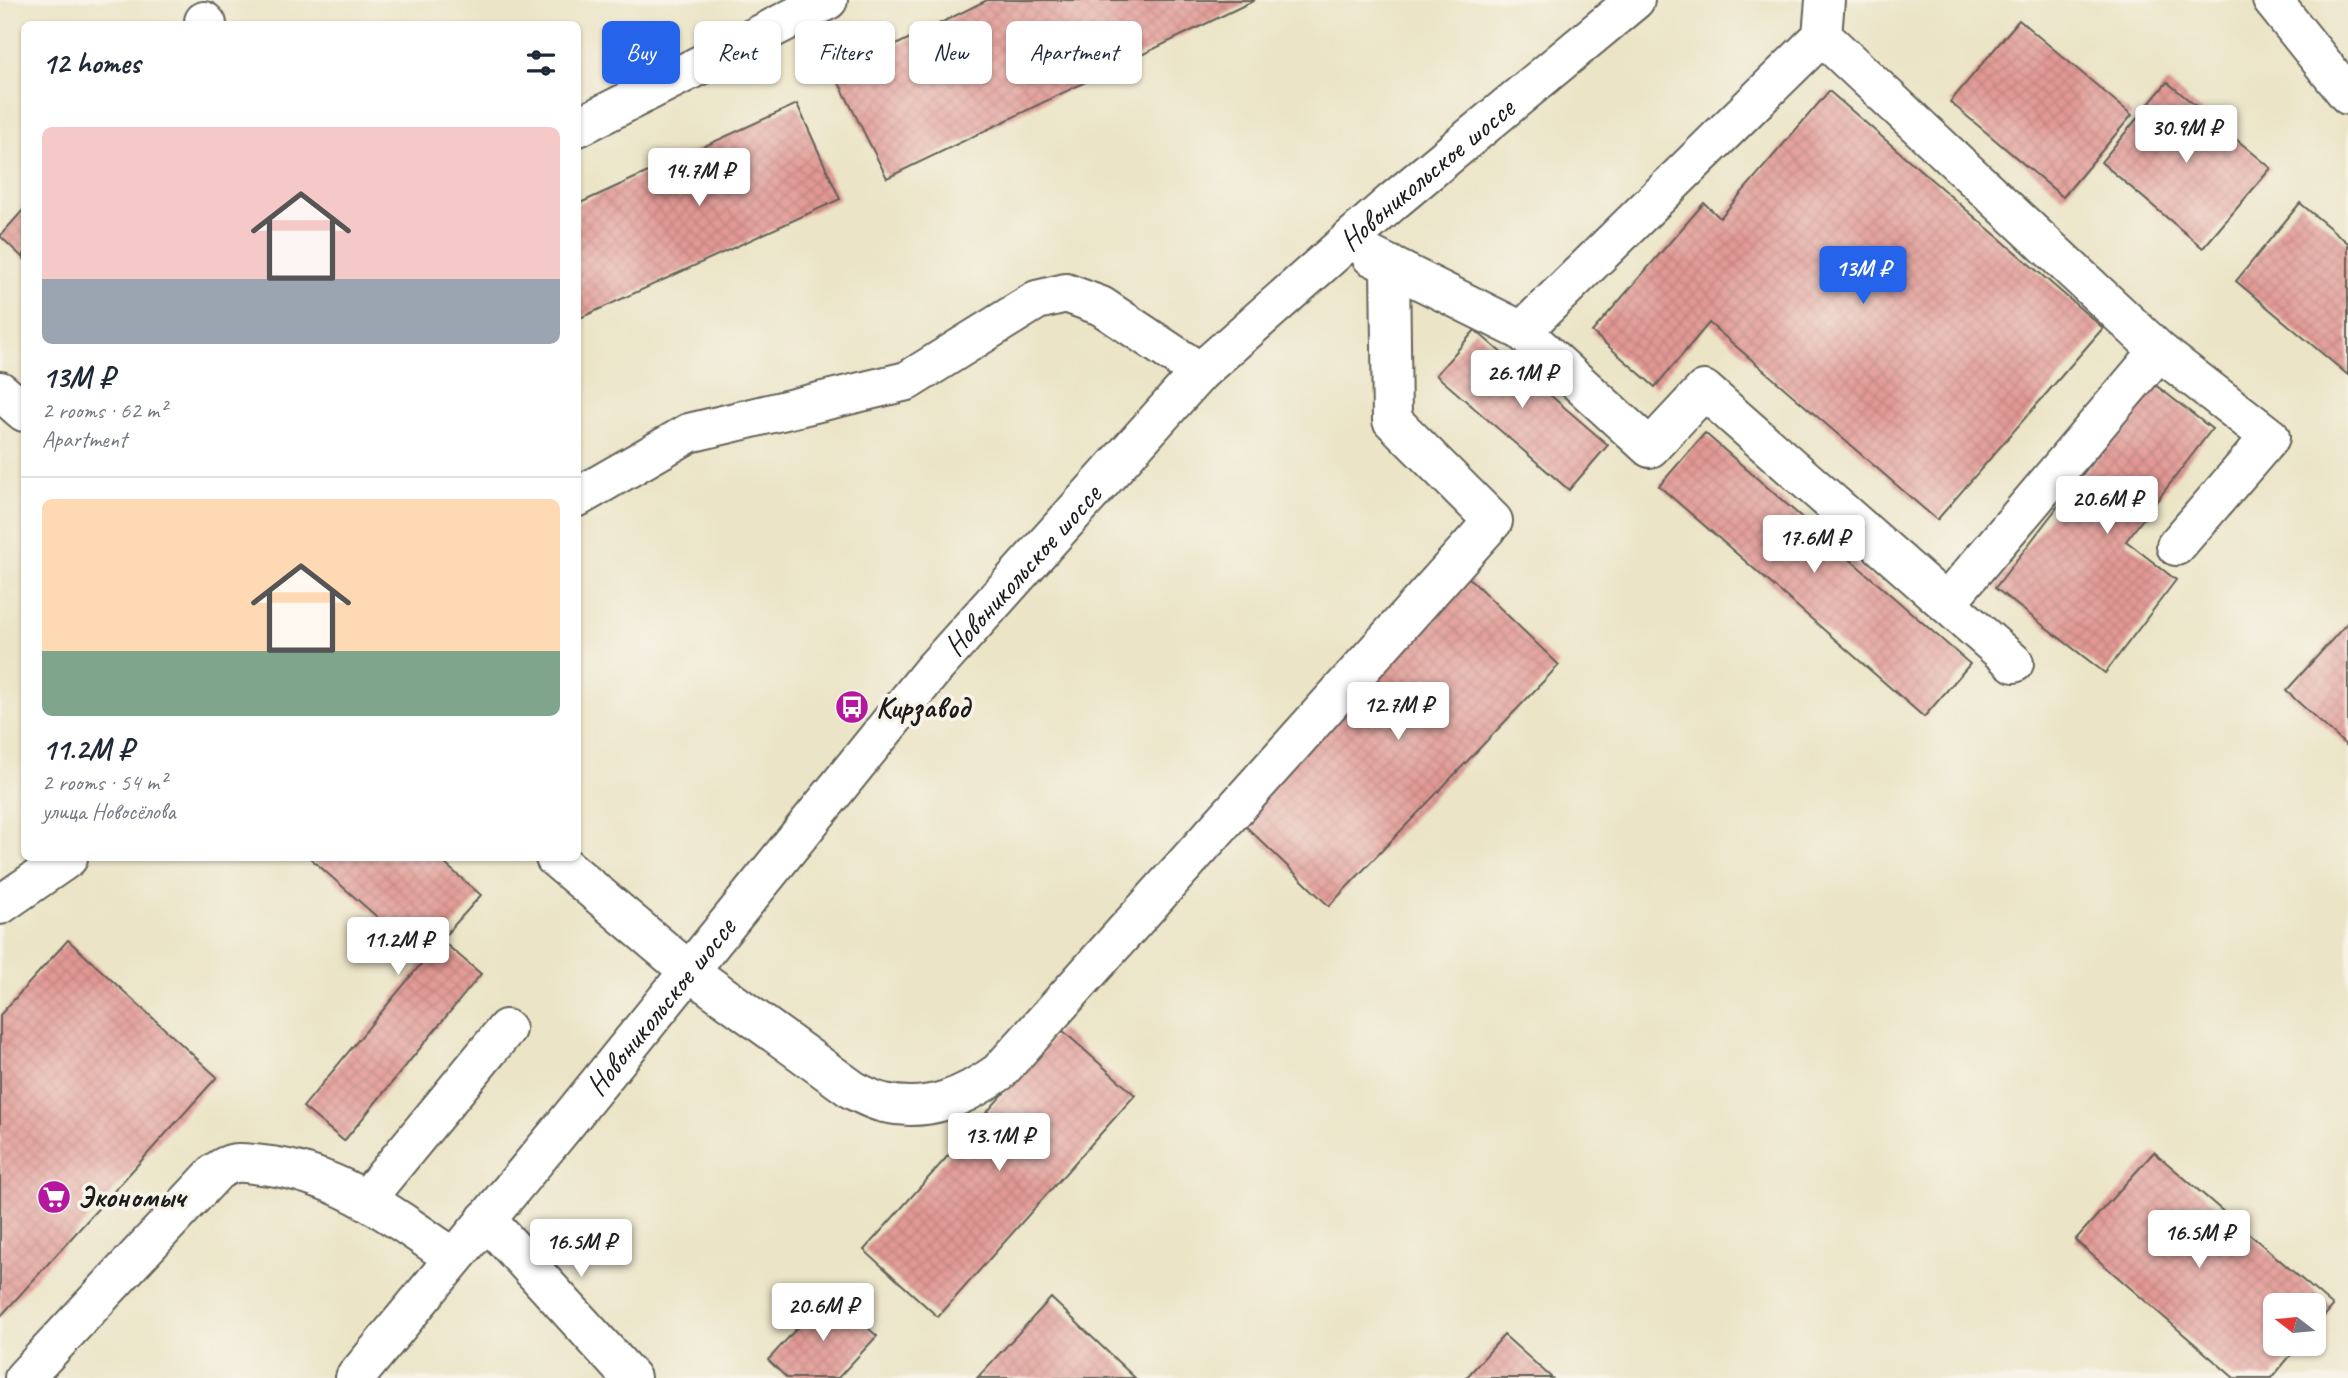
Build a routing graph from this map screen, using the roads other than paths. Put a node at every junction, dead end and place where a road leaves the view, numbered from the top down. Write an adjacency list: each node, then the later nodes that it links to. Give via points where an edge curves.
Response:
1 (828, 0): 6 (main road)
2 (1634, 0): 7 (main road, Новоникольское шоссе)
3 (2272, 0): 5 (main road)
4 (1824, 18): 9 (main road); 10 (main road)
5 (2348, 94)
6 (581, 125)
7 (1346, 243): 8 (main road); 11 (main road, Новоникольское шоссе)
8 (1390, 265): 9 (main road); 21 (main road, via 1392,420 1493,521 999,1072 941,1103 883,1103 853,1090)
9 (1522, 331): 16 (main road, via 1650,448 1704,390)
10 (2158, 351): 15 (main road, via 2270,437); 16 (main road)
11 (1200, 372): 14 (main road, via 1101,306 1066,293 1037,300 907,382 689,433); 21 (main road, Новоникольское шоссе, via 931,671)
12 (0, 391): 13 (main road)
13 (21, 409)
14 (581, 494)
15 (2176, 546)
16 (1946, 603): 17 (main road)
17 (2014, 663)
18 (64, 861): 20 (main road)
19 (559, 861): 21 (main road)
20 (0, 905)
21 (689, 971): 24 (main road, Новоникольское шоссе)
22 (506, 1030): 23 (main road)
23 (366, 1199): 25 (main road); 26 (main road, via 288,1167 229,1163 216,1171)
24 (486, 1219): 25 (main road, Новоникольское шоссе); 28 (main road)
25 (454, 1258): 27 (main road, Новоникольское шоссе)
26 (24, 1378)
27 (355, 1378)
28 (631, 1378)

